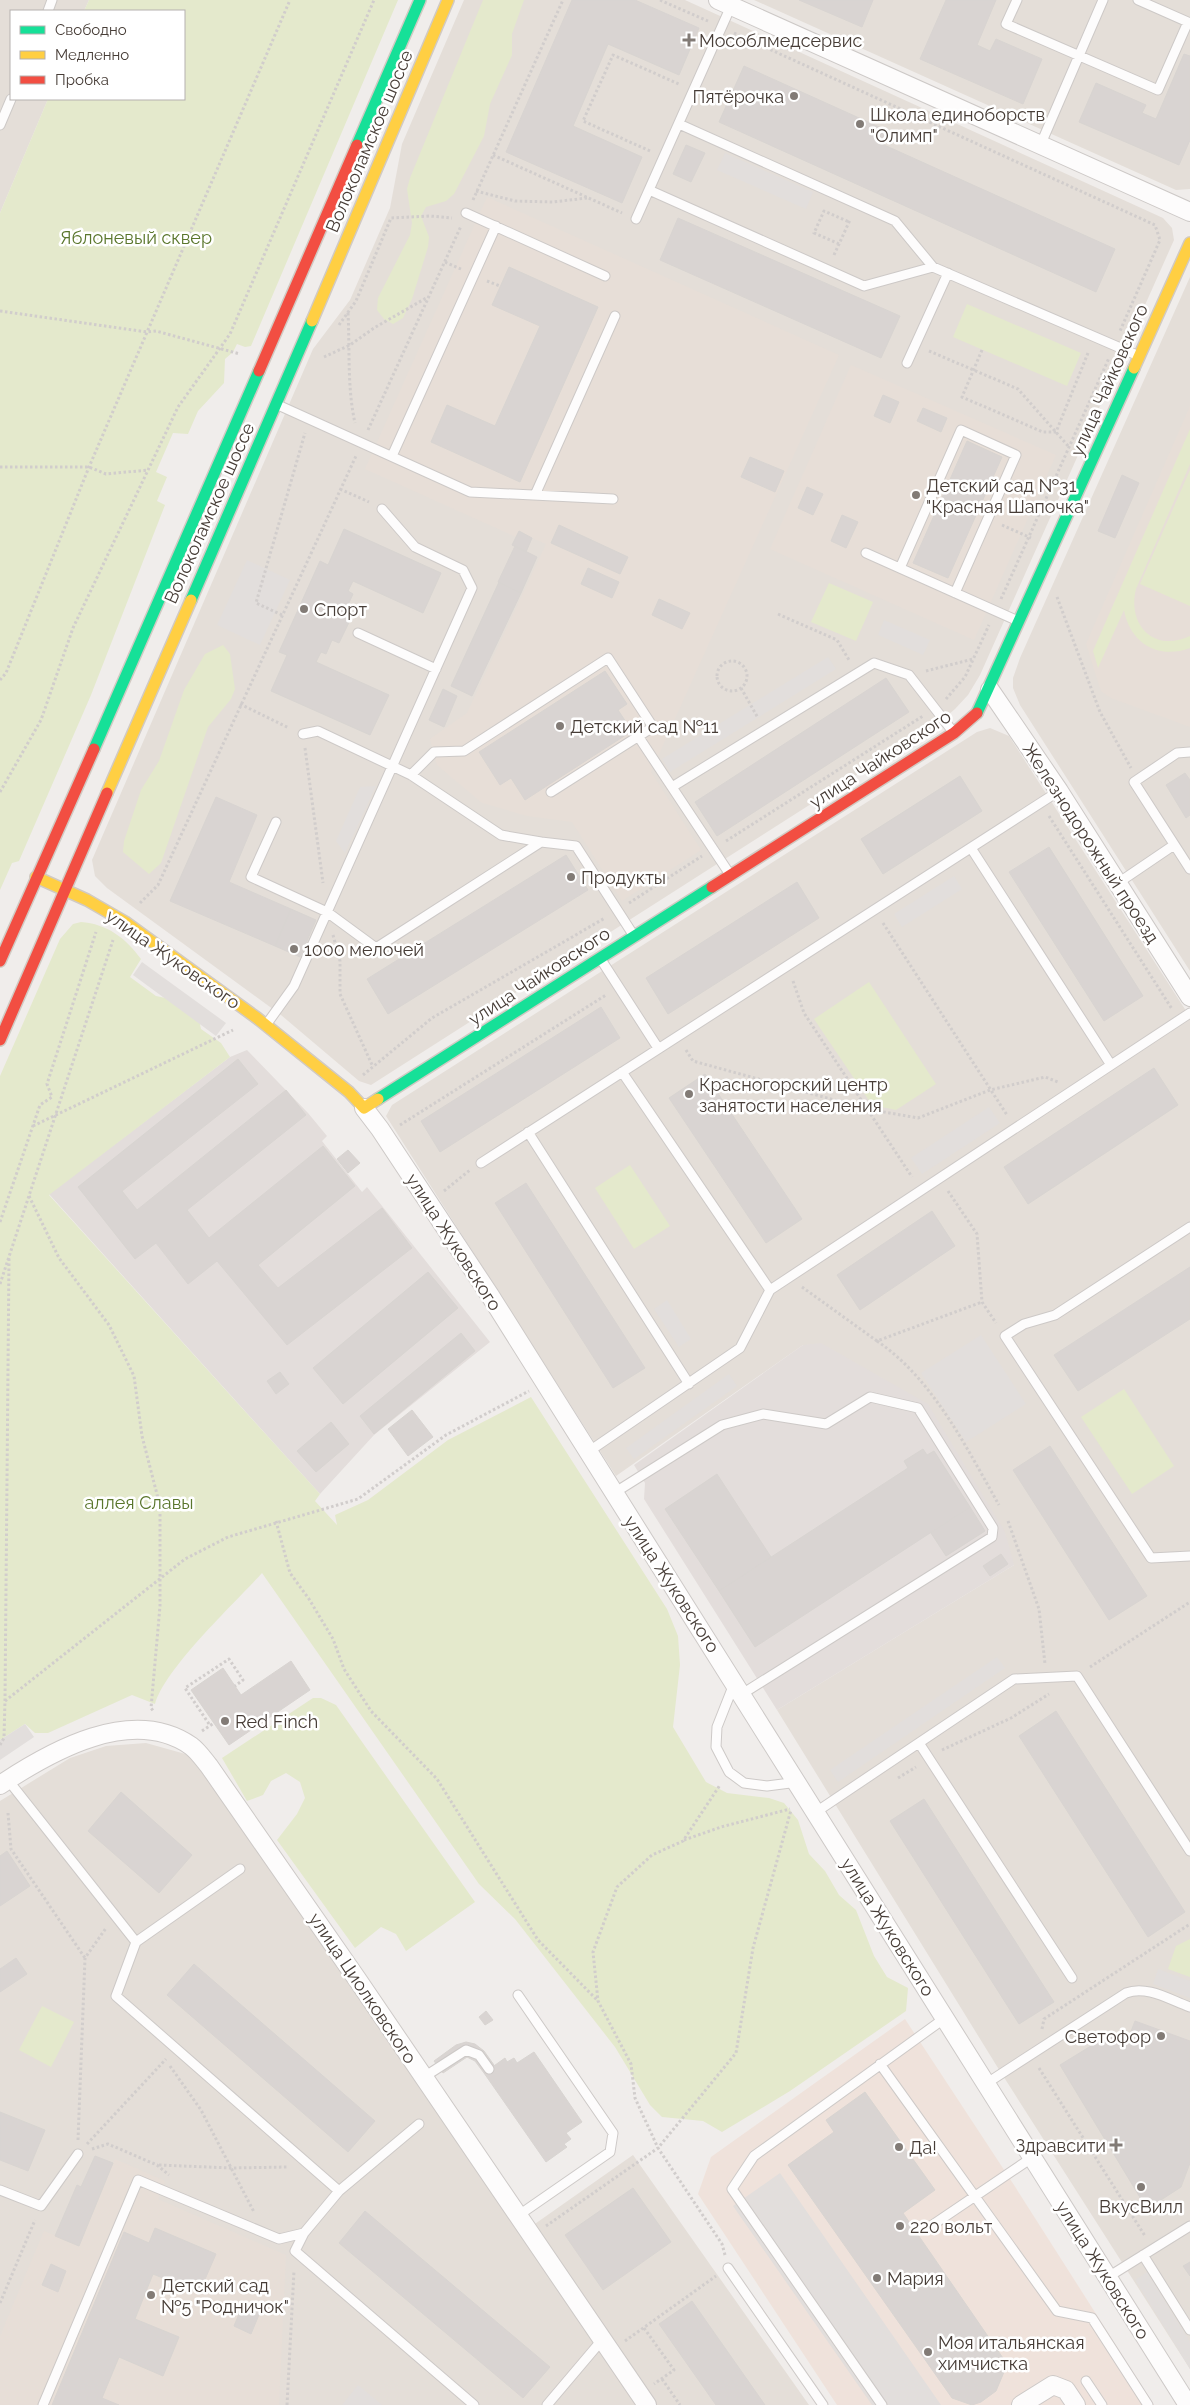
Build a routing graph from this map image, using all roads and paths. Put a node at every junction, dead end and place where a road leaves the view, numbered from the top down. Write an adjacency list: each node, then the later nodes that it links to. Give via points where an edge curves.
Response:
1 (290, 0): 42 (path)
2 (374, 0): 45 (path, via 230,334)
3 (420, 0): 103 (main road, Волоколамское шоссе, via 142,642)
4 (448, 0): 53 (main road, Волоколамское шоссе)
5 (660, 0): 11 (path)
6 (1016, 0): 12 (lane, via 1006,24)
7 (1103, 0): 12 (lane)
8 (1138, 0): 10 (lane)
9 (724, 2): 11 (lane); 17 (street)
10 (1189, 22): 12 (lane, via 1158,90)
11 (721, 27): 13 (lane); 29 (path)
12 (1079, 56): 17 (lane)
13 (693, 90): 15 (lane); 19 (path, via 613,55 583,121)
14 (10, 100): 16 (lane)
15 (679, 124): 19 (lane); 23 (lane)
16 (0, 126)
17 (1040, 146): 24 (street)
18 (493, 155): 22 (path)
19 (664, 157): 20 (lane)
20 (649, 190): 27 (lane); 34 (lane)
21 (476, 191): 22 (path, via 515,201 552,202)
22 (588, 198): 27 (path)
23 (857, 204): 28 (path); 33 (lane, via 895,221)
24 (1190, 212)
25 (466, 213): 30 (lane)
26 (455, 219): 39 (path, via 430,216 391,218 356,301)
27 (636, 219)
28 (849, 222): 32 (path); 32 (path, via 824,211 814,233)
29 (1155, 225)
30 (496, 226): 36 (lane); 58 (lane)
31 (1190, 243): 49 (main road, улица Чайковского)
32 (839, 244): 34 (path)
33 (933, 267): 34 (lane, via 864,286); 35 (lane)
34 (827, 270)
35 (948, 274): 44 (lane); 49 (lane)
36 (605, 276)
37 (429, 296): 43 (path)
38 (0, 311): 42 (path)
39 (348, 312): 41 (path); 43 (path)
40 (614, 316): 63 (lane)
41 (337, 328)
42 (147, 332): 45 (path, via 156,330); 60 (path)
43 (350, 345): 50 (path); 56 (path, via 351,405)
44 (916, 345): 51 (lane); 52 (path)
45 (220, 348): 48 (path); 61 (path, via 178,407)
46 (982, 350): 52 (path)
47 (1088, 353): 55 (path)
48 (244, 355)
49 (1139, 356): 72 (main road, улица Чайковского)
50 (316, 361)
51 (907, 363)
52 (974, 370): 55 (path, via 1018,389); 55 (path, via 962,397 1043,432)
53 (276, 404): 54 (lane); 105 (main road, Волоколамское шоссе)
54 (309, 419): 56 (lane); 71 (path, via 256,603)
55 (1056, 432): 57 (path)
56 (359, 441): 58 (lane)
57 (1069, 447)
58 (392, 456): 63 (lane, via 470,492)
59 (0, 466): 60 (path)
60 (89, 467): 61 (path, via 106,474); 78 (path, via 6,673)
61 (148, 470): 94 (path, via 73,628 41,720)
62 (340, 489): 65 (path)
63 (534, 495): 64 (lane)
64 (613, 499)
65 (382, 509): 75 (lane, via 415,547 463,570 472,588)
66 (866, 553): 67 (lane)
67 (900, 568): 69 (lane); 69 (lane, via 961,430 1008,451 1016,455)
68 (1055, 592): 91 (path, via 1100,712)
69 (955, 593): 72 (lane)
70 (778, 614): 76 (path, via 837,640)
71 (282, 615)
72 (1020, 622): 81 (main road, улица Чайковского)
73 (358, 634): 75 (lane)
74 (974, 659): 77 (path)
75 (436, 669): 89 (lane)
76 (857, 673): 77 (lane, via 874,663); 84 (lane)
77 (909, 675): 85 (lane)
78 (0, 680)
79 (741, 688): 79 (path, via 746,682 744,667 738,662 724,664 719,670 720,685 726,690); 84 (path)
80 (955, 690): 83 (path)
81 (990, 690): 83 (main road, улица Чайковского); 93 (street, Железнодорожный проезд)
82 (240, 704): 86 (path)
83 (979, 711): 85 (main road, улица Чайковского)
84 (765, 730): 92 (lane)
85 (954, 733): 102 (main road, улица Чайковского)
86 (303, 734): 89 (lane, via 318,731); 107 (path)
87 (638, 736): 90 (lane, via 653,727 608,658 464,751 434,752); 92 (lane); 95 (lane)
88 (1190, 752): 91 (lane, via 1177,753)
89 (393, 765): 90 (lane); 107 (lane)
90 (411, 775): 98 (lane, via 501,834)
91 (1137, 780): 99 (lane, via 1134,782)
92 (672, 787): 102 (lane)
93 (1059, 791): 96 (lane); 104 (street, Железнодорожный проезд)
94 (0, 792)
95 (552, 792)
96 (1040, 803): 100 (lane); 117 (path)
97 (276, 822): 107 (lane, via 251,877)
98 (541, 842): 107 (lane, via 376,948); 110 (lane, via 576,846)
99 (1174, 845): 101 (lane); 104 (lane)
100 (971, 848): 106 (lane); 123 (lane)
101 (1190, 869)
102 (731, 875): 110 (main road, улица Чайковского)
103 (36, 877): 105 (main road, улица Жуковского); 112 (main road, Волоколамское шоссе)
104 (1118, 883): 115 (street, Железнодорожный проезд)
105 (66, 890): 118 (main road, улица Жуковского, via 125,922); 121 (main road, Волоколамское шоссе)
106 (875, 910): 113 (lane); 127 (path)
107 (327, 912): 118 (lane, via 294,986); 124 (path, via 340,961 340,994)
108 (97, 928): 132 (path, via 47,1084 52,1097 40,1105)
109 (116, 933): 130 (path)
110 (634, 936): 111 (main road, улица Чайковского)
111 (600, 958): 114 (lane); 128 (main road, улица Чайковского)
112 (0, 961)
113 (788, 965): 120 (lane); 129 (path, via 804,1013)
114 (618, 987): 122 (lane); 131 (path)
115 (1190, 995)
116 (1190, 1013): 117 (lane)
117 (1179, 1020): 123 (lane)
118 (266, 1025): 128 (main road, улица Жуковского)
119 (218, 1037): 130 (path)
120 (677, 1037): 122 (lane); 129 (path, via 693,1061)
121 (0, 1040)
122 (658, 1048): 125 (lane)
123 (1111, 1065): 126 (lane)
124 (373, 1067)
125 (622, 1072): 134 (lane); 145 (lane)
126 (1075, 1089): 127 (path, via 1045,1077); 133 (lane)
127 (990, 1090): 129 (path, via 918,1118); 133 (path)
128 (364, 1108): 148 (street, улица Жуковского, via 491,1297)
129 (867, 1109): 137 (path)
130 (54, 1118): 132 (path); 139 (path)
131 (399, 1125)
132 (32, 1126): 140 (path)
133 (1015, 1128): 136 (lane)
134 (528, 1132): 135 (lane); 149 (lane)
135 (481, 1163): 138 (path)
136 (940, 1178): 137 (lane); 146 (path, via 977,1234)
137 (921, 1190): 143 (lane)
138 (443, 1192)
139 (29, 1196): 142 (path); 154 (path, via 59,1258 109,1325 134,1376 142,1436 160,1506)
140 (0, 1222)
141 (1190, 1227): 147 (lane, via 1054,1315 1024,1324)
142 (9, 1258): 144 (path); 159 (path)
143 (789, 1278): 145 (lane); 146 (path, via 877,1341)
144 (0, 1284)
145 (770, 1290): 149 (lane, via 740,1348)
146 (982, 1302): 147 (path)
147 (1005, 1336): 153 (lane, via 1151,1558)
148 (544, 1384): 150 (street, улица Жуковского); 152 (path, via 446,1435 358,1499)
149 (689, 1384): 150 (lane)
150 (588, 1452): 151 (street, улица Жуковского)
151 (614, 1493): 158 (street, улица Жуковского); 158 (lane, via 722,1425 763,1414 826,1424 870,1397 918,1408 993,1528 992,1537)
152 (276, 1521): 154 (path, via 228,1536 185,1559); 184 (path, via 290,1573 310,1599 333,1639 344,1669 371,1711 437,1779 538,1940)
153 (1190, 1556)
154 (160, 1579): 159 (path); 162 (path, via 151,1708)
155 (1190, 1602): 156 (path)
156 (1076, 1676): 164 (lane, via 1014,1679); 166 (path, via 1011,1718); 176 (lane)
157 (235, 1686): 160 (path, via 243,1680 229,1659 185,1688)
158 (738, 1688): 167 (lane, via 717,1727 716,1747); 170 (street, улица Жуковского)
159 (5, 1701): 163 (path)
160 (209, 1724)
161 (0, 1732): 163 (path)
162 (169, 1736): 169 (street, улица Циолковского, via 146,1730 104,1733 63,1748); 193 (street, улица Циолковского, via 192,1747 209,1766)
163 (4, 1738): 165 (path)
164 (919, 1743): 166 (lane); 173 (lane)
165 (0, 1745)
166 (929, 1758): 168 (path); 182 (lane)
167 (729, 1772): 170 (lane, via 744,1783 767,1786); 175 (path)
168 (896, 1779)
169 (4, 1782): 178 (lane)
170 (798, 1782): 173 (street, улица Жуковского)
171 (795, 1802): 172 (path)
172 (791, 1809): 175 (path); 196 (path, via 754,1948 736,2053)
173 (816, 1812): 186 (street, улица Жуковского)
174 (8, 1813): 181 (path, via 11,1849)
175 (682, 1841): 184 (path, via 652,1854 617,1887 593,1952)
176 (1190, 1851)
177 (240, 1869): 180 (lane)
178 (115, 1915): 180 (lane); 181 (path)
179 (1190, 1924): 187 (path, via 1044,2019)
180 (136, 1942): 188 (lane, via 116,1996)
181 (85, 1958): 197 (path)
182 (1072, 1978)
183 (518, 1995): 207 (lane, via 613,2133 610,2152)
184 (598, 2001): 196 (path, via 631,2064 635,2098)
185 (1190, 2007): 187 (lane, via 1136,1989)
186 (946, 2018): 191 (lane); 194 (street, улица Жуковского)
187 (1039, 2049): 189 (lane)
188 (175, 2050): 190 (path); 200 (lane)
189 (1030, 2055): 194 (lane); 213 (path)
190 (166, 2060): 197 (path); 201 (path, via 201,2110)
191 (880, 2064): 204 (lane); 232 (lane, via 754,2156 732,2189)
192 (489, 2069): 193 (lane, via 480,2055 466,2050)
193 (424, 2077): 207 (street, улица Циолковского)
194 (987, 2083): 198 (street, улица Жуковского)
195 (419, 2124): 203 (lane)
196 (658, 2148): 212 (path); 216 (path, via 722,2244)
197 (78, 2154): 199 (path, via 108,2144); 206 (lane)
198 (1033, 2157): 204 (lane); 217 (street, улица Жуковского)
199 (157, 2165): 201 (path); 205 (path, via 174,2178)
200 (311, 2166): 201 (path); 203 (lane)
201 (231, 2168): 210 (path)
202 (0, 2190): 206 (lane)
203 (339, 2191): 211 (lane)
204 (976, 2196): 208 (lane); 236 (lane, via 1057,2311 1092,2318)
205 (185, 2200): 210 (lane); 226 (lane, via 138,2180)
206 (41, 2206): 218 (path)
207 (518, 2215): 212 (street, улица Циолковского)
208 (931, 2226)
209 (1190, 2226): 213 (lane)
210 (265, 2232): 211 (lane, via 279,2238)
211 (304, 2233): 214 (lane)
212 (532, 2235): 222 (street, улица Циолковского)
213 (1153, 2249): 215 (lane)
214 (295, 2251): 227 (path); 228 (lane)
215 (1143, 2255): 217 (lane); 220 (lane)
216 (728, 2268): 219 (path); 231 (lane)
217 (1108, 2277): 237 (street, улица Жуковского)
218 (0, 2303)
219 (644, 2328): 221 (path); 223 (path, via 674,2370)
220 (1190, 2330)
221 (633, 2335)
222 (602, 2340): 225 (street, улица Циолковского); 229 (lane)
223 (662, 2379): 225 (path); 230 (path)
224 (1086, 2381): 235 (lane)
225 (643, 2400)
226 (44, 2405)
227 (287, 2405)
228 (474, 2405)
229 (547, 2405)
230 (680, 2405)
231 (823, 2405)
232 (882, 2405)
233 (1021, 2405): 234 (street, via 1053,2385 1066,2390)
234 (1076, 2405)
235 (1102, 2405)
236 (1148, 2405)
237 (1188, 2405)

